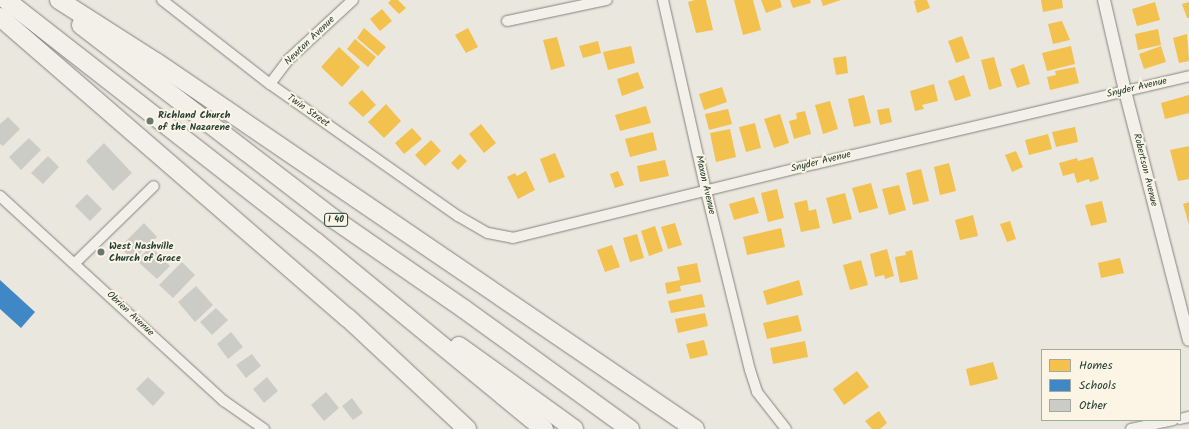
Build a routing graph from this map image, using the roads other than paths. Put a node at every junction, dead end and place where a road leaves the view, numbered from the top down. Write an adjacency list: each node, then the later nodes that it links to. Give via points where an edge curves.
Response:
1 (6, 0): 18 (highway)
2 (50, 0): 26 (highway, I 40, via 331,216)
3 (59, 0): 27 (highway, via 156,62)
4 (162, 0): 12 (street, Twin Street)
5 (353, 0): 12 (street, Newton Avenue, via 289,60)
6 (607, 0): 10 (street)
7 (662, 0): 15 (street, Maxon Avenue)
8 (1104, 0): 13 (street, Robertson Avenue)
9 (0, 17): 23 (highway, via 348,318)
10 (507, 21)
11 (1189, 76): 13 (street, Snyder Avenue)
12 (270, 84): 17 (street, Twin Street)
13 (1125, 91): 15 (street, Snyder Avenue); 20 (street, Robertson Avenue)
14 (154, 186): 19 (street)
15 (706, 191): 17 (street, Snyder Avenue, via 513,238 488,233); 28 (street, Maxon Avenue, via 757,392)
16 (0, 196): 19 (street, Obrien Avenue)
17 (458, 216)
18 (316, 242): 24 (highway); 25 (highway)
19 (75, 263): 22 (street, Obrien Avenue, via 224,401)
20 (1189, 340)
21 (1168, 421): 29 (street)
22 (264, 429)
23 (467, 429)
24 (544, 429)
25 (574, 429)
26 (630, 429)
27 (694, 429)
28 (786, 429)
29 (1130, 429)

